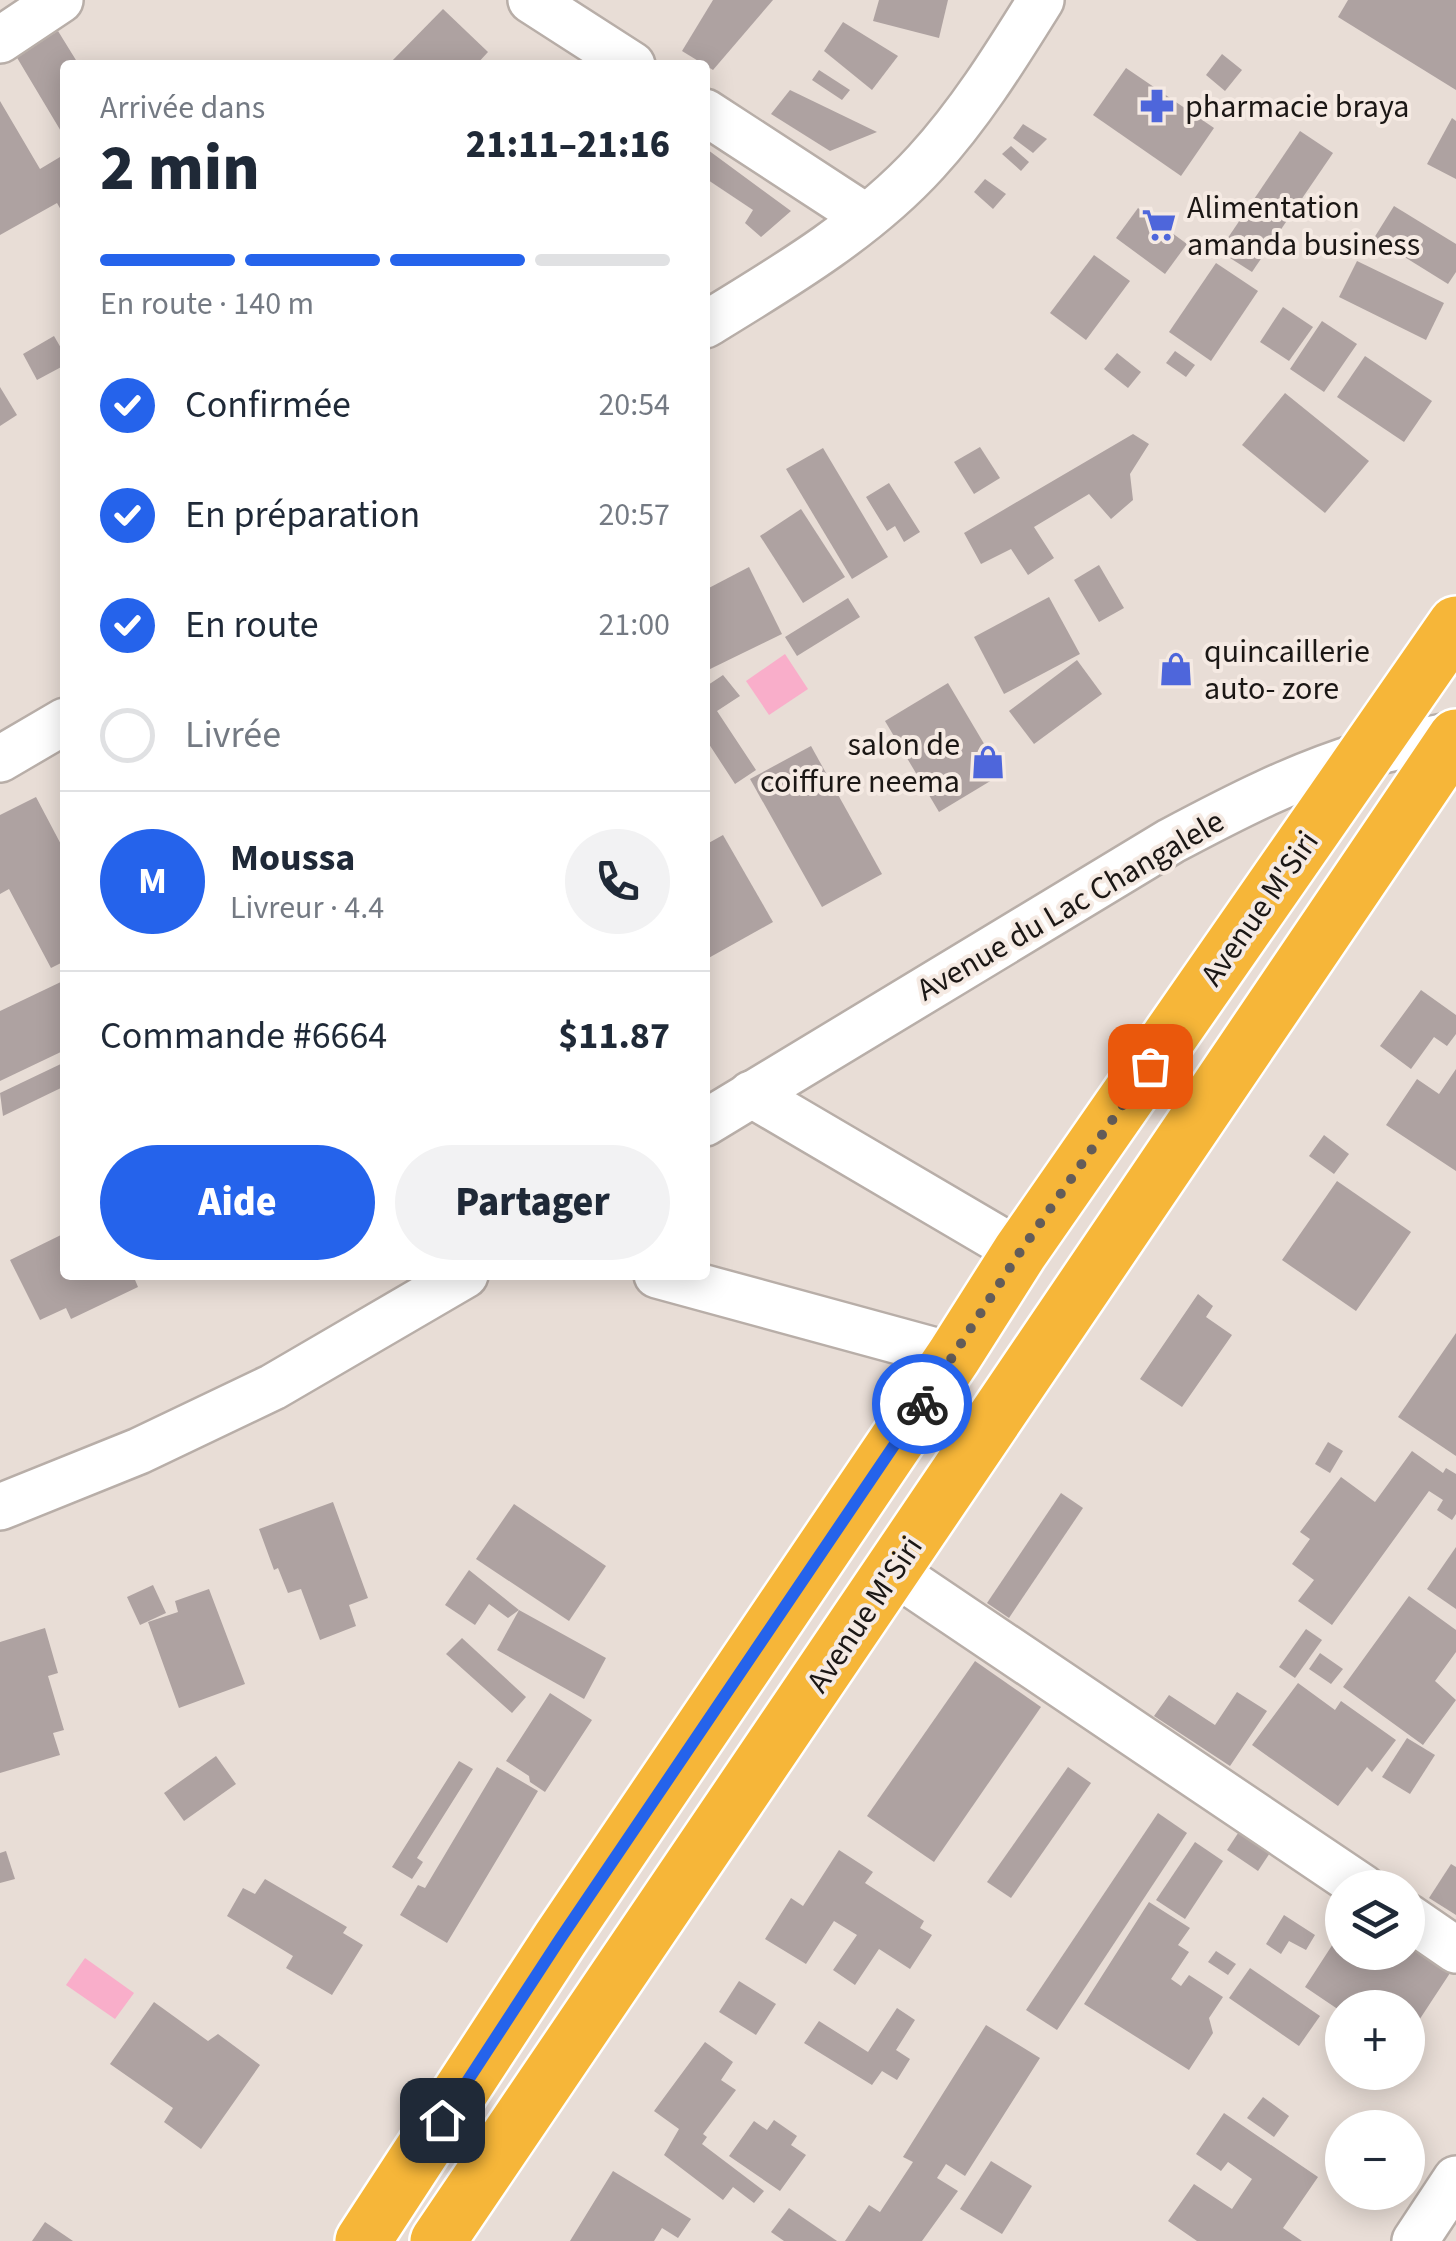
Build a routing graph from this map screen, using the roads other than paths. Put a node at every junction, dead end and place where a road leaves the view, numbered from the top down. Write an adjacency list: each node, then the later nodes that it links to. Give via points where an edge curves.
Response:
1 (60, 0): 4 (street)
2 (532, 0): 5 (street)
3 (1041, 0): 7 (street, via 984,90 925,164)
4 (0, 40)
5 (624, 60)
6 (710, 115): 7 (street)
7 (866, 217): 8 (street)
8 (710, 322)
9 (1456, 624): 12 (highway, Avenue M'Siri)
10 (60, 724): 13 (street)
11 (1456, 736): 12 (street, Avenue du Lac Changalele); 21 (highway, Avenue M'Siri)
12 (1365, 754): 14 (street, Avenue du Lac Changalele, via 1170,841); 16 (highway, Avenue M'Siri)
13 (0, 759)
14 (751, 1094): 15 (street, Avenue du Lac Changalele); 16 (street)
15 (710, 1121)
16 (1020, 1252): 19 (highway, Avenue M'Siri)
17 (456, 1280): 20 (street, via 273,1387)
18 (675, 1280): 19 (street)
19 (954, 1356): 26 (highway, Avenue M'Siri)
20 (0, 1507)
21 (894, 1572): 22 (street); 27 (highway, Avenue M'Siri)
22 (1335, 1870)
23 (1425, 1929): 24 (street)
24 (1456, 1950)
25 (1456, 2178): 28 (street)
26 (363, 2241)
27 (438, 2241)
28 (1416, 2241)

